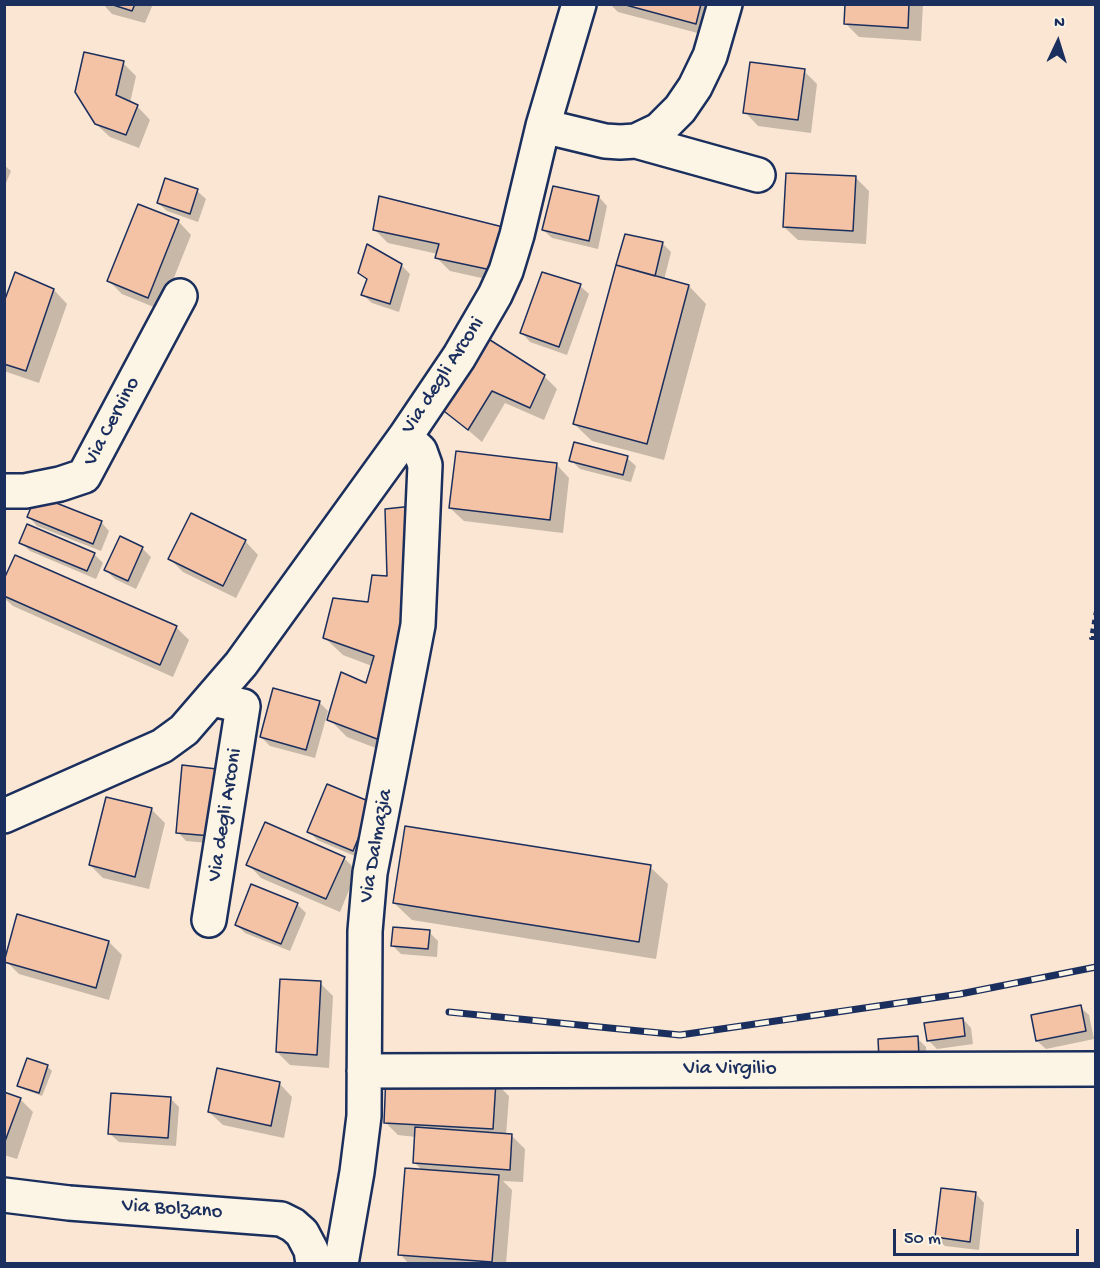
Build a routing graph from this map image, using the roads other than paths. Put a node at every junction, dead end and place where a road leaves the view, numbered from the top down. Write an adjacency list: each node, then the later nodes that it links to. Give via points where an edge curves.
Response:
1 (579, 4): 3 (street, Via degli Arconi)
2 (725, 4): 4 (street, via 710,56 690,94 659,130)
3 (543, 126): 4 (street, via 605,141); 7 (street, Via degli Arconi, via 506,271 459,357)
4 (636, 141): 5 (street)
5 (758, 175)
6 (180, 296): 8 (street, Via Cervino, via 84,476 25,491)
7 (405, 437): 9 (street, Via degli Arconi); 13 (street, Via Dalmazia, via 420,451 425,465 418,624 370,873 365,931)
8 (4, 491)
9 (212, 699): 10 (street, Via degli Arconi, via 184,730 162,746); 11 (street, Via degli Arconi, via 243,706)
10 (4, 816)
11 (209, 920)
12 (1095, 1069): 13 (street, Via Virgilio)
13 (364, 1071): 16 (street, Via Dalmazia, via 364,1116)
14 (4, 1195): 15 (street, Via Bolzano, via 280,1220 302,1233)
15 (313, 1263)
16 (341, 1263)

